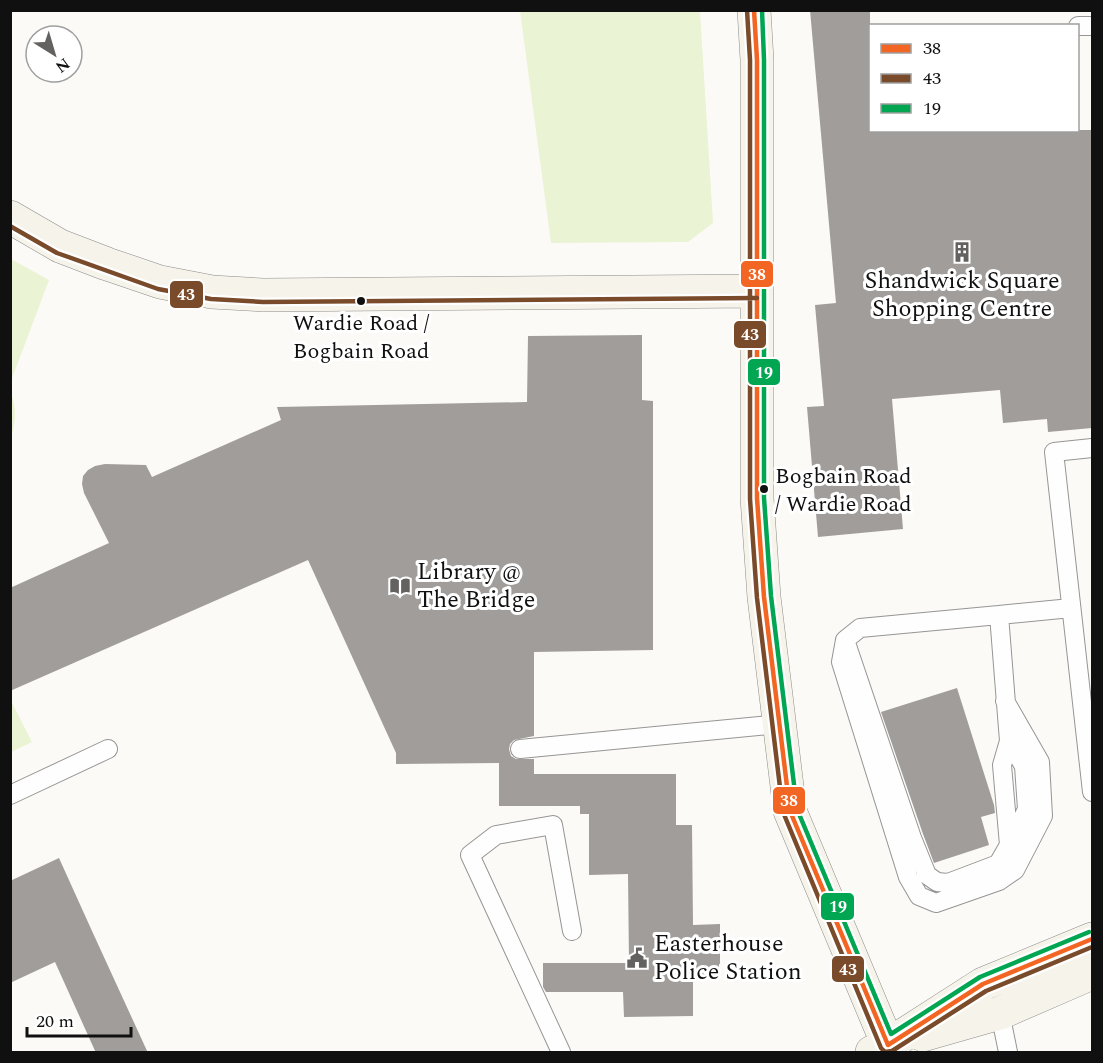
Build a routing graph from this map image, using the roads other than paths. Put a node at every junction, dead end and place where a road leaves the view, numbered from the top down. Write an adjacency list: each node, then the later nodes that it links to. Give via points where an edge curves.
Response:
1 (754, 10): 3 (street)
2 (10, 217): 3 (street, via 60,246 107,264 160,282 212,292 275,295)
3 (758, 291): 9 (street, via 757,498)
4 (1092, 448): 5 (lane, via 1053,452)
5 (1071, 608): 6 (lane); 12 (lane)
6 (999, 615): 7 (lane, via 860,628); 8 (lane)
7 (845, 640): 8 (lane, via 912,838 927,875 937,882 948,883 998,864 1010,845 1002,765 1009,741); 8 (lane, via 841,662 908,877 919,896 936,903 999,881 1015,870 1043,816 1040,762)
8 (1005, 701)
9 (779, 724): 10 (lane); 19 (street, via 790,811)
10 (520, 749)
11 (108, 750): 13 (lane)
12 (1092, 792)
13 (10, 795)
14 (572, 931): 20 (lane, via 553,825 496,836 470,855)
15 (1092, 939): 17 (street)
16 (1092, 973): 18 (street)
17 (983, 984): 18 (lane); 19 (street)
18 (1000, 1014): 19 (street); 21 (lane)
19 (880, 1049)
20 (561, 1053)
21 (1008, 1053)

